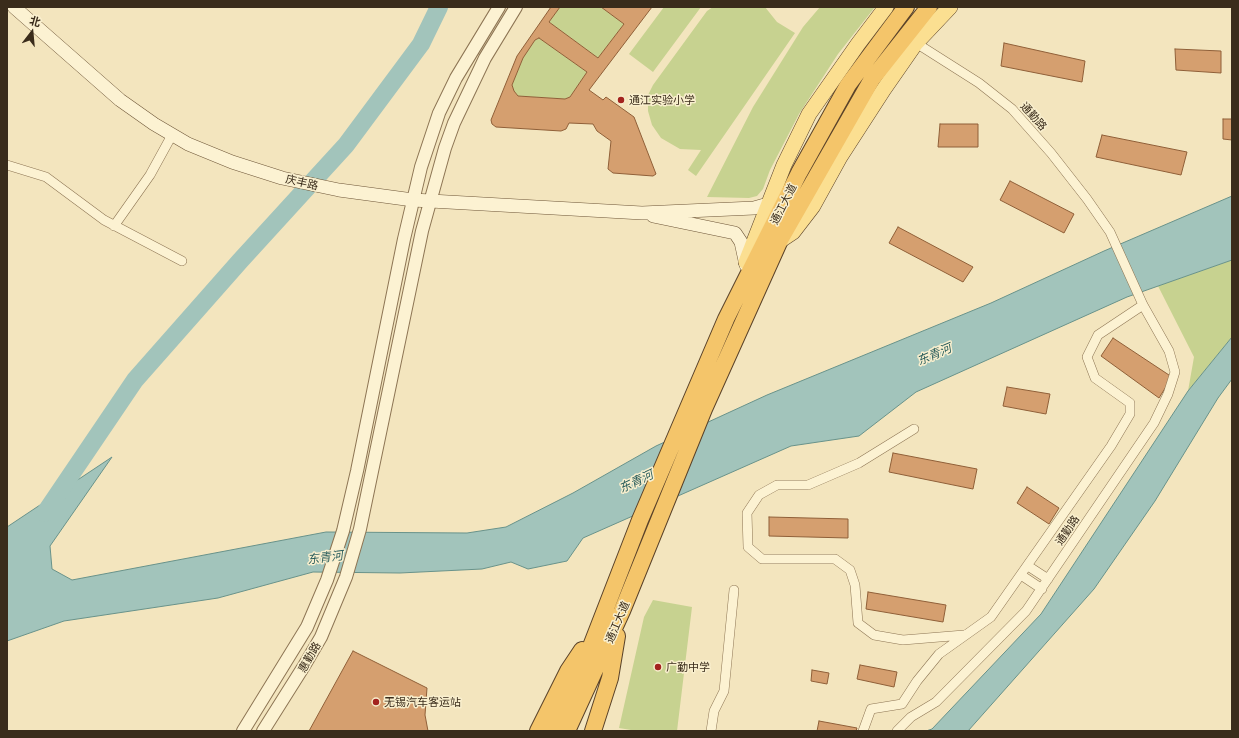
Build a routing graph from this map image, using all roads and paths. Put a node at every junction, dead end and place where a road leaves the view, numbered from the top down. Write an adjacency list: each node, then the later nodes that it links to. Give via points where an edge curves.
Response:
1 (14, 7): 9 (main road, 庆丰路, via 120,100)
2 (499, 7): 12 (street, 惠勤路, via 456,78 439,113 421,166)
3 (516, 7): 13 (street, 惠勤路, via 485,58 454,123)
4 (886, 7): 14 (main road, via 810,114)
5 (906, 7): 11 (highway, 通江大道, via 848,85)
6 (929, 7): 17 (highway, 通江大道, via 872,79)
7 (950, 7): 8 (main road)
8 (916, 43): 17 (main road, via 840,157 813,206 793,232); 21 (street, 通勤路, via 979,83 1012,109 1056,159 1110,232)
9 (172, 135): 12 (main road, 庆丰路, via 232,162 282,178 339,190); 16 (street, via 150,175)
10 (7, 165): 16 (street, via 46,177)
11 (794, 183): 14 (main road); 20 (highway, 通江大道)
12 (413, 200): 13 (main road, 庆丰路); 31 (street, 惠勤路, via 343,531 327,580 307,626)
13 (430, 201): 15 (main road, 庆丰路); 32 (street, 惠勤路, via 360,529 346,577 321,637)
14 (768, 204): 15 (main road, via 738,209); 19 (main road)
15 (642, 213): 19 (main road, via 683,224 735,233 741,242)
16 (114, 226): 18 (street)
17 (780, 240): 28 (highway, 通江大道, via 704,409)
18 (182, 261)
19 (746, 262): 20 (main road)
20 (746, 278): 29 (highway, 通江大道, via 683,415)
21 (1143, 305): 23 (street, via 1098,335 1087,357 1095,378 1130,403 1130,414 1112,446); 25 (street, 通勤路, via 1169,352 1175,372 1168,394 1154,423)
22 (914, 429): 30 (street, via 859,463 808,485 777,485 759,495 747,513 748,547 762,559 835,559 850,570 855,585 858,623 874,635 903,640)
23 (1028, 566): 24 (street); 25 (street)
24 (1021, 575): 26 (street); 30 (street, via 991,617)
25 (1048, 579): 26 (street, 通勤路)
26 (1042, 589): 39 (street, 通勤路, via 1026,611 936,702 911,717)
27 (734, 590): 37 (street, via 724,691 714,711)
28 (622, 611): 35 (highway, 通江大道); 36 (highway, via 610,678)
29 (599, 625): 33 (highway, via 568,671); 34 (highway, 通江大道, via 576,685)
30 (964, 635): 38 (street, via 939,654 902,704 871,709)
31 (243, 731)
32 (263, 731)
33 (538, 731)
34 (553, 731)
35 (567, 731)
36 (593, 731)
37 (712, 731)
38 (863, 731)
39 (897, 731)

